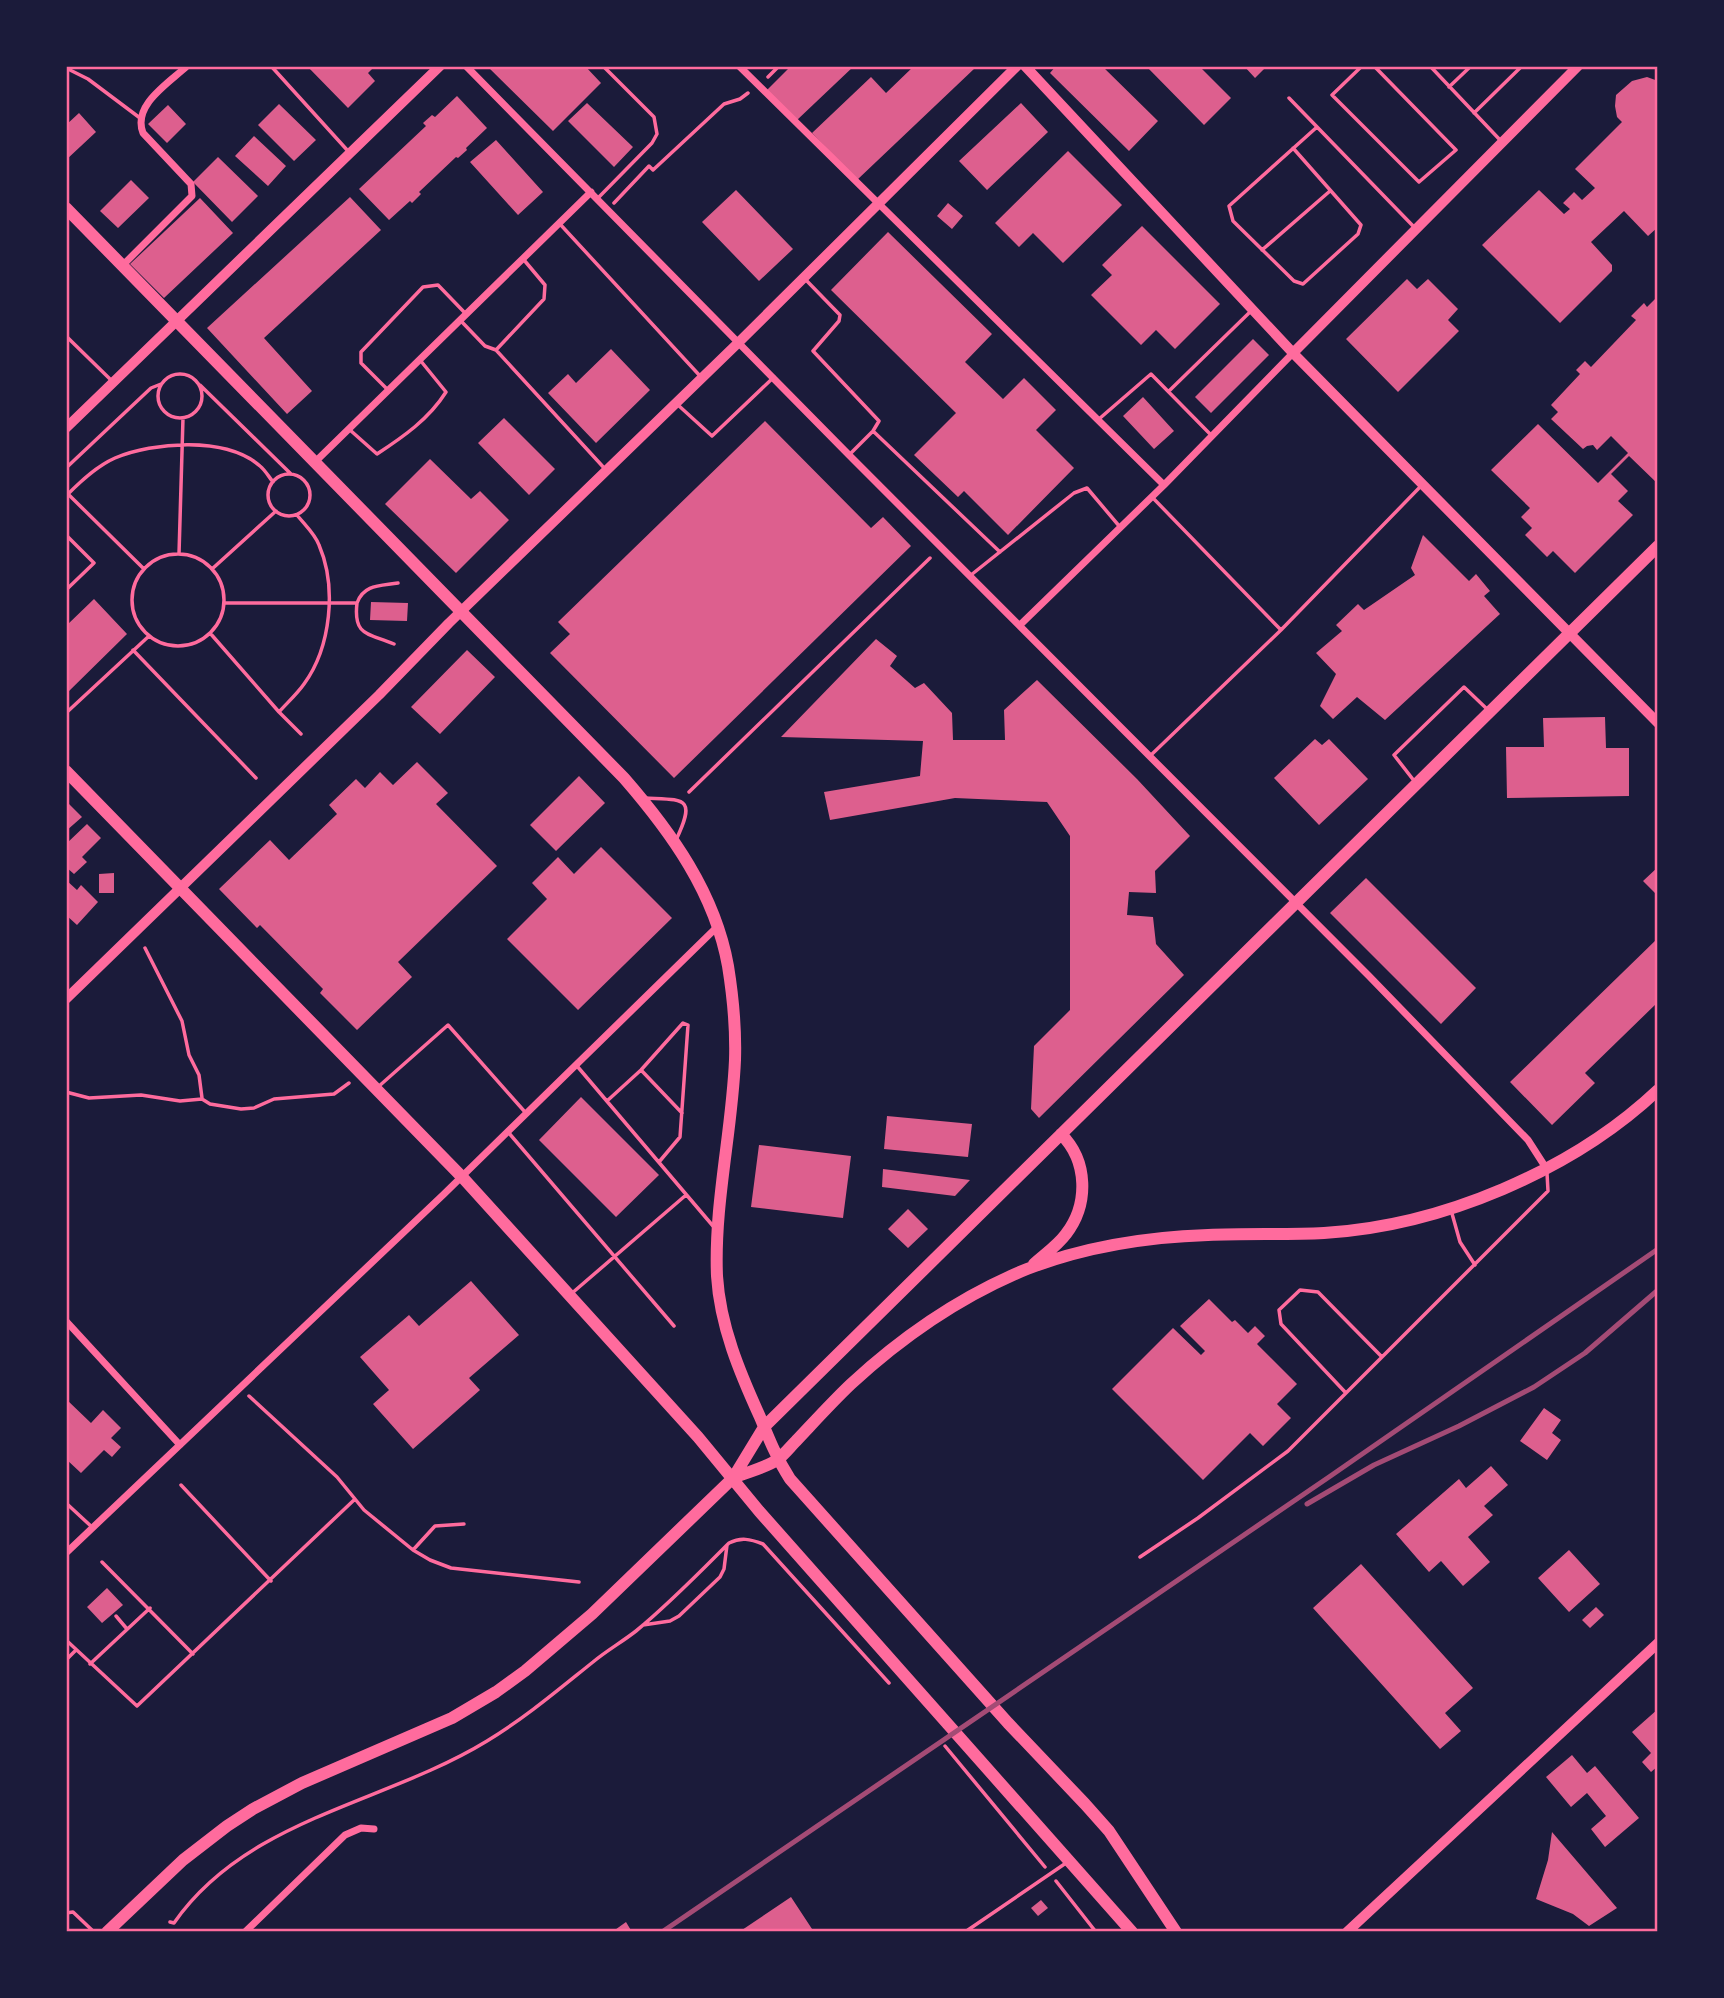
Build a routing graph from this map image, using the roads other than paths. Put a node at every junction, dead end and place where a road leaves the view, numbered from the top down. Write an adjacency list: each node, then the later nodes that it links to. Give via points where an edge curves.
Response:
1 (187, 66): 19 (street, via 152,99)
2 (271, 66): 23 (lane)
3 (440, 66): 23 (street)
4 (466, 66): 25 (street)
5 (603, 66): 26 (lane, via 654,117 657,134)
6 (739, 66): 27 (street)
7 (1017, 66): 27 (street)
8 (1025, 66): 35 (street)
9 (1362, 66): 10 (lane, via 1332,95 1419,182 1456,150)
10 (1374, 66)
11 (1430, 66): 16 (lane)
12 (1471, 66): 16 (lane)
13 (1522, 66): 18 (lane)
14 (1578, 66): 21 (street)
15 (66, 68): 19 (lane)
16 (1449, 87): 18 (lane)
17 (1289, 98): 20 (lane)
18 (1474, 113): 21 (lane)
19 (141, 118): 33 (street, via 143,133 191,184 192,196)
20 (1317, 127): 22 (lane); 30 (lane)
21 (1503, 143): 30 (street)
22 (1293, 148): 24 (lane); 31 (lane, via 1229,206 1233,220)
23 (350, 153): 37 (street)
24 (1330, 191): 31 (lane); 31 (lane, via 1361,225 1359,234 1303,284)
25 (591, 192): 26 (street); 29 (street)
26 (598, 198): 39 (street)
27 (879, 203): 34 (street); 49 (street)
28 (66, 208): 33 (main road)
29 (559, 223): 32 (street); 44 (lane)
30 (1416, 229): 41 (street)
31 (1262, 250)
32 (522, 259): 36 (street); 40 (lane, via 545,285 544,299)
33 (122, 265): 37 (main road)
34 (804, 277): 39 (street); 52 (lane, via 840,315 813,351 878,421)
35 (1252, 310): 41 (street); 47 (lane)
36 (463, 317): 40 (lane, via 485,346); 42 (street); 46 (lane, via 438,285 423,286 361,352 361,363)
37 (177, 322): 45 (street); 55 (main road)
38 (66, 336): 45 (lane)
39 (739, 342): 43 (street); 44 (street)
40 (496, 350): 56 (lane)
41 (1293, 353): 53 (street); 58 (street)
42 (420, 360): 46 (street); 51 (lane, via 446,392 410,433 377,454)
43 (774, 377): 48 (lane, via 712,436); 54 (street)
44 (702, 378): 48 (street)
45 (114, 383): 50 (street)
46 (388, 390): 51 (street)
47 (1168, 392): 49 (lane, via 1151,374); 53 (lane)
48 (676, 404): 56 (street)
49 (1098, 419): 57 (street)
50 (66, 428)
51 (349, 429): 55 (street)
52 (873, 431): 54 (lane); 63 (lane)
53 (1212, 436): 57 (street)
54 (849, 455): 64 (street)
55 (314, 463): 66 (main road)
56 (606, 471): 66 (street)
57 (1164, 485): 59 (street)
58 (1423, 485): 68 (lane); 69 (street)
59 (1152, 496): 60 (street); 68 (lane)
60 (1120, 527): 63 (lane, via 1087,488 1074,493); 67 (street)
61 (66, 535): 65 (lane, via 94,564)
62 (1657, 546): 69 (main road)
63 (1000, 552): 64 (lane)
64 (971, 575): 67 (street)
65 (66, 590)
66 (461, 611): 75 (main road); 77 (street)
67 (1020, 625): 72 (street)
68 (1281, 630): 72 (lane)
69 (1569, 633): 70 (main road); 71 (street)
70 (1489, 712): 74 (main road); 74 (lane, via 1464,687 1394,755)
71 (1657, 723)
72 (1150, 756): 78 (street)
73 (66, 771): 77 (main road)
74 (1416, 784): 78 (main road)
75 (641, 798): 76 (main road); 76 (lane, via 681,801 685,820)
76 (675, 842): 79 (main road)
77 (181, 887): 80 (street); 83 (main road)
78 (1296, 903): 89 (main road); 91 (street, via 1528,1140)
79 (717, 927): 81 (street); 95 (main road, via 728,963 735,1017 735,1062)
80 (66, 999)
81 (576, 1065): 85 (lane); 86 (street)
82 (641, 1070): 85 (lane); 87 (lane); 87 (lane, via 683,1023 688,1025)
83 (377, 1089): 86 (lane, via 448,1025); 92 (main road)
84 (1657, 1090): 91 (main road, via 1593,1140)
85 (607, 1101): 90 (lane)
86 (527, 1113): 88 (street)
87 (682, 1113): 90 (lane, via 680,1137)
88 (508, 1132): 92 (street); 96 (lane)
89 (1060, 1135): 98 (main road, via 1072,1146 1081,1166 1080,1206 1065,1236); 104 (main road)
90 (659, 1162): 93 (lane)
91 (1546, 1168): 94 (main road); 97 (lane, via 1548,1191)
92 (462, 1177): 99 (main road); 105 (street)
93 (686, 1195): 95 (lane); 96 (lane)
94 (1450, 1209): 97 (lane, via 1460,1242); 98 (main road, via 1354,1230 1146,1239)
95 (718, 1231): 104 (main road, via 717,1277 723,1317)
96 (615, 1256): 99 (lane); 101 (lane)
97 (1475, 1265): 102 (lane)
98 (1028, 1269): 106 (main road, via 958,1303 904,1338 850,1385)
99 (570, 1295): 107 (main road)
100 (66, 1321): 105 (street)
101 (674, 1326)
102 (1382, 1357): 103 (lane); 103 (lane, via 1318,1292 1300,1290 1279,1310 1281,1324)
103 (1346, 1393): 111 (lane, via 1288,1451)
104 (764, 1427): 106 (main road); 107 (main road)
105 (180, 1445): 109 (street)
106 (778, 1460): 107 (main road); 121 (main road, via 799,1489 1109,1831)
107 (733, 1478): 114 (main road); 117 (main road, via 592,1614 515,1678 452,1718 253,1809 183,1860)
108 (66, 1503): 109 (lane)
109 (93, 1528): 110 (street)
110 (66, 1553)
111 (1140, 1557)
112 (1657, 1643): 122 (street)
113 (374, 1829): 118 (street, via 361,1828 345,1835)
114 (1070, 1860): 119 (lane); 120 (main road)
115 (66, 1913): 116 (lane, via 74,1912)
116 (94, 1931)
117 (110, 1931)
118 (245, 1931)
119 (965, 1931)
120 (1132, 1931)
121 (1176, 1931)
122 (1347, 1931)

